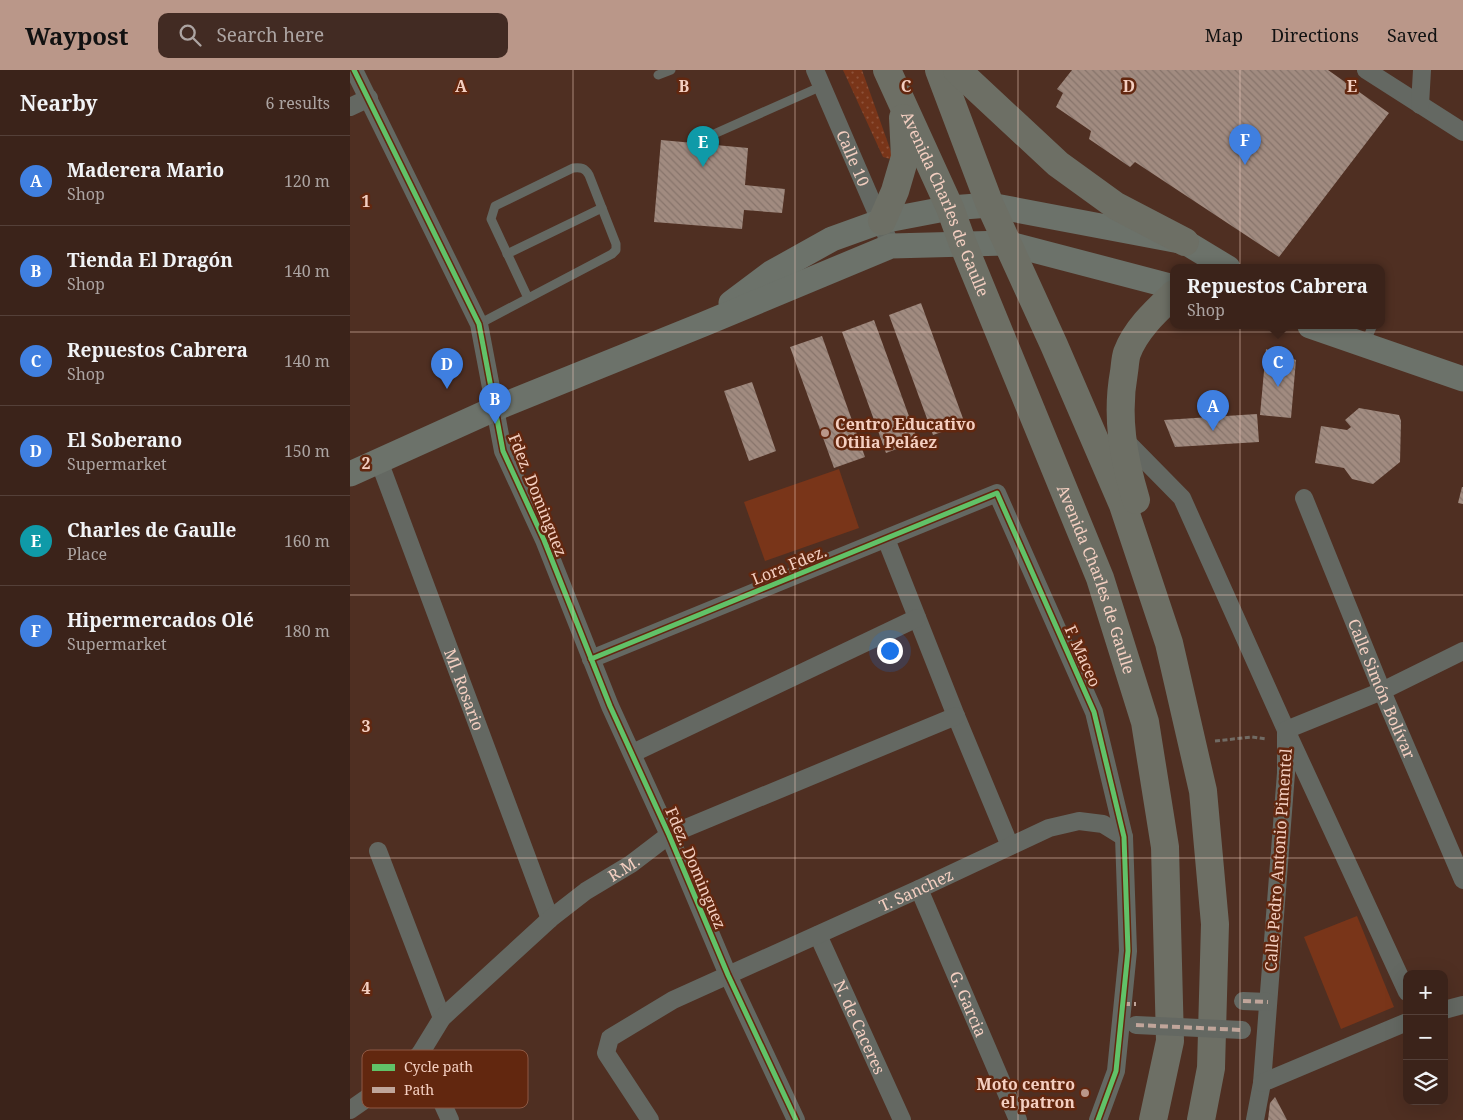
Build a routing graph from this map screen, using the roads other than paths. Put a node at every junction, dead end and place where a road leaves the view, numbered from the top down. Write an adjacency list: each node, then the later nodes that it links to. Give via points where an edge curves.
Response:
1 (354, 70): 10 (street, Fdez. Dominguez)
2 (671, 70): 8 (lane)
3 (887, 70): 11 (main road, Avenida Charles de Gaulle)
4 (939, 70): 16 (main road)
5 (957, 70): 20 (main road, via 1058,164 1116,206)
6 (1366, 70): 12 (street)
7 (1422, 70): 12 (street)
8 (658, 75)
9 (818, 78): 15 (lane); 19 (street, Calle 10)
10 (369, 98): 13 (street); 28 (street, Fdez. Dominguez)
11 (901, 102): 18 (main road, Avenida Charles de Gaulle); 19 (main road, via 905,157)
12 (1420, 105): 14 (street)
13 (350, 107)
14 (1463, 132)
15 (696, 142)
16 (990, 205): 18 (main road); 20 (main road); 21 (main road)
17 (602, 208): 23 (lane); 23 (lane, via 586,170 573,168 495,206 491,219); 26 (lane, via 616,250)
18 (950, 208): 19 (main road); 22 (main road, Avenida Charles de Gaulle)
19 (886, 234): 22 (main road); 32 (main road, via 832,239 771,273 704,324)
20 (1185, 242): 24 (main road)
21 (1006, 243): 22 (main road); 25 (main road); 40 (main road, via 1054,345 1122,505)
22 (963, 244): 76 (main road, Avenida Charles de Gaulle, via 1100,578 1144,722 1165,847 1170,1041)
23 (507, 254): 26 (lane)
24 (1221, 264)
25 (1170, 286)
26 (528, 298): 28 (lane)
27 (1170, 298): 33 (main road, via 1139,331 1127,354 1122,386)
28 (479, 324): 32 (street, Fdez. Dominguez)
29 (1331, 329): 30 (main road)
30 (1367, 335): 31 (main road)
31 (1463, 379)
32 (494, 409): 34 (main road); 42 (street, Fdez. Dominguez, via 503,451 544,540)
33 (1122, 436): 40 (main road, via 1126,465 1172,624); 45 (street, Calle Pedro Antonio Pimentel, via 1182,498)
34 (379, 461): 35 (main road); 53 (street, Ml. Rosario)
35 (350, 474)
36 (997, 493): 38 (street, Lora Fdez.); 48 (street, F. Maceo, via 1094,712)
37 (1304, 498): 43 (street, Calle Simón Bolívar)
38 (886, 539): 39 (street); 42 (street, Lora Fdez.)
39 (917, 618): 44 (street); 46 (street)
40 (1169, 643): 77 (main road, via 1203,791 1215,924 1211,1068)
41 (1463, 651): 43 (street)
42 (591, 659): 46 (street, Fdez. Dominguez)
43 (1382, 691): 45 (street); 51 (street, Calle Simón Bolívar)
44 (956, 716): 47 (street, R.M.); 49 (street)
45 (1287, 735): 56 (street); 58 (street, Calle Pedro Antonio Pimentel)
46 (633, 753): 47 (street, Fdez. Dominguez)
47 (669, 835): 53 (street, R.M., via 632,864 586,890); 55 (street, Fdez. Dominguez)
48 (1124, 837): 49 (street, T. Sanchez, via 1103,824 1079,821 1049,828); 75 (street, F. Maceo, via 1129,1004 1116,1071)
49 (1010, 846): 52 (street, T. Sanchez)
50 (378, 850): 61 (street)
51 (1463, 880)
52 (919, 889): 54 (street, T. Sanchez); 74 (street, G. Garcia)
53 (550, 919): 61 (street, R.M.)
54 (818, 935): 55 (street, T. Sanchez); 73 (street, N. de Caceres)
55 (728, 975): 71 (street, T. Sanchez, via 673,1000 610,1038 606,1054); 72 (street, Fdez. Dominguez)
56 (1403, 983)
57 (1242, 1001): 58 (street)
58 (1268, 1002): 66 (street, Calle Pedro Antonio Pimentel)
59 (1463, 1005): 60 (street)
60 (1448, 1009)
61 (442, 1018): 65 (street, R.M.)
62 (1403, 1024): 66 (street)
63 (1136, 1025): 64 (street, bridge)
64 (1242, 1030)
65 (422, 1050)
66 (1262, 1083): 78 (street, Calle Pedro Antonio Pimentel)
67 (362, 1102): 69 (street, R.M.)
68 (445, 1108): 70 (street)
69 (350, 1110)
70 (450, 1120)
71 (650, 1120)
72 (796, 1120)
73 (902, 1120)
74 (1018, 1120)
75 (1098, 1120)
76 (1153, 1120)
77 (1201, 1120)
78 (1255, 1120)

